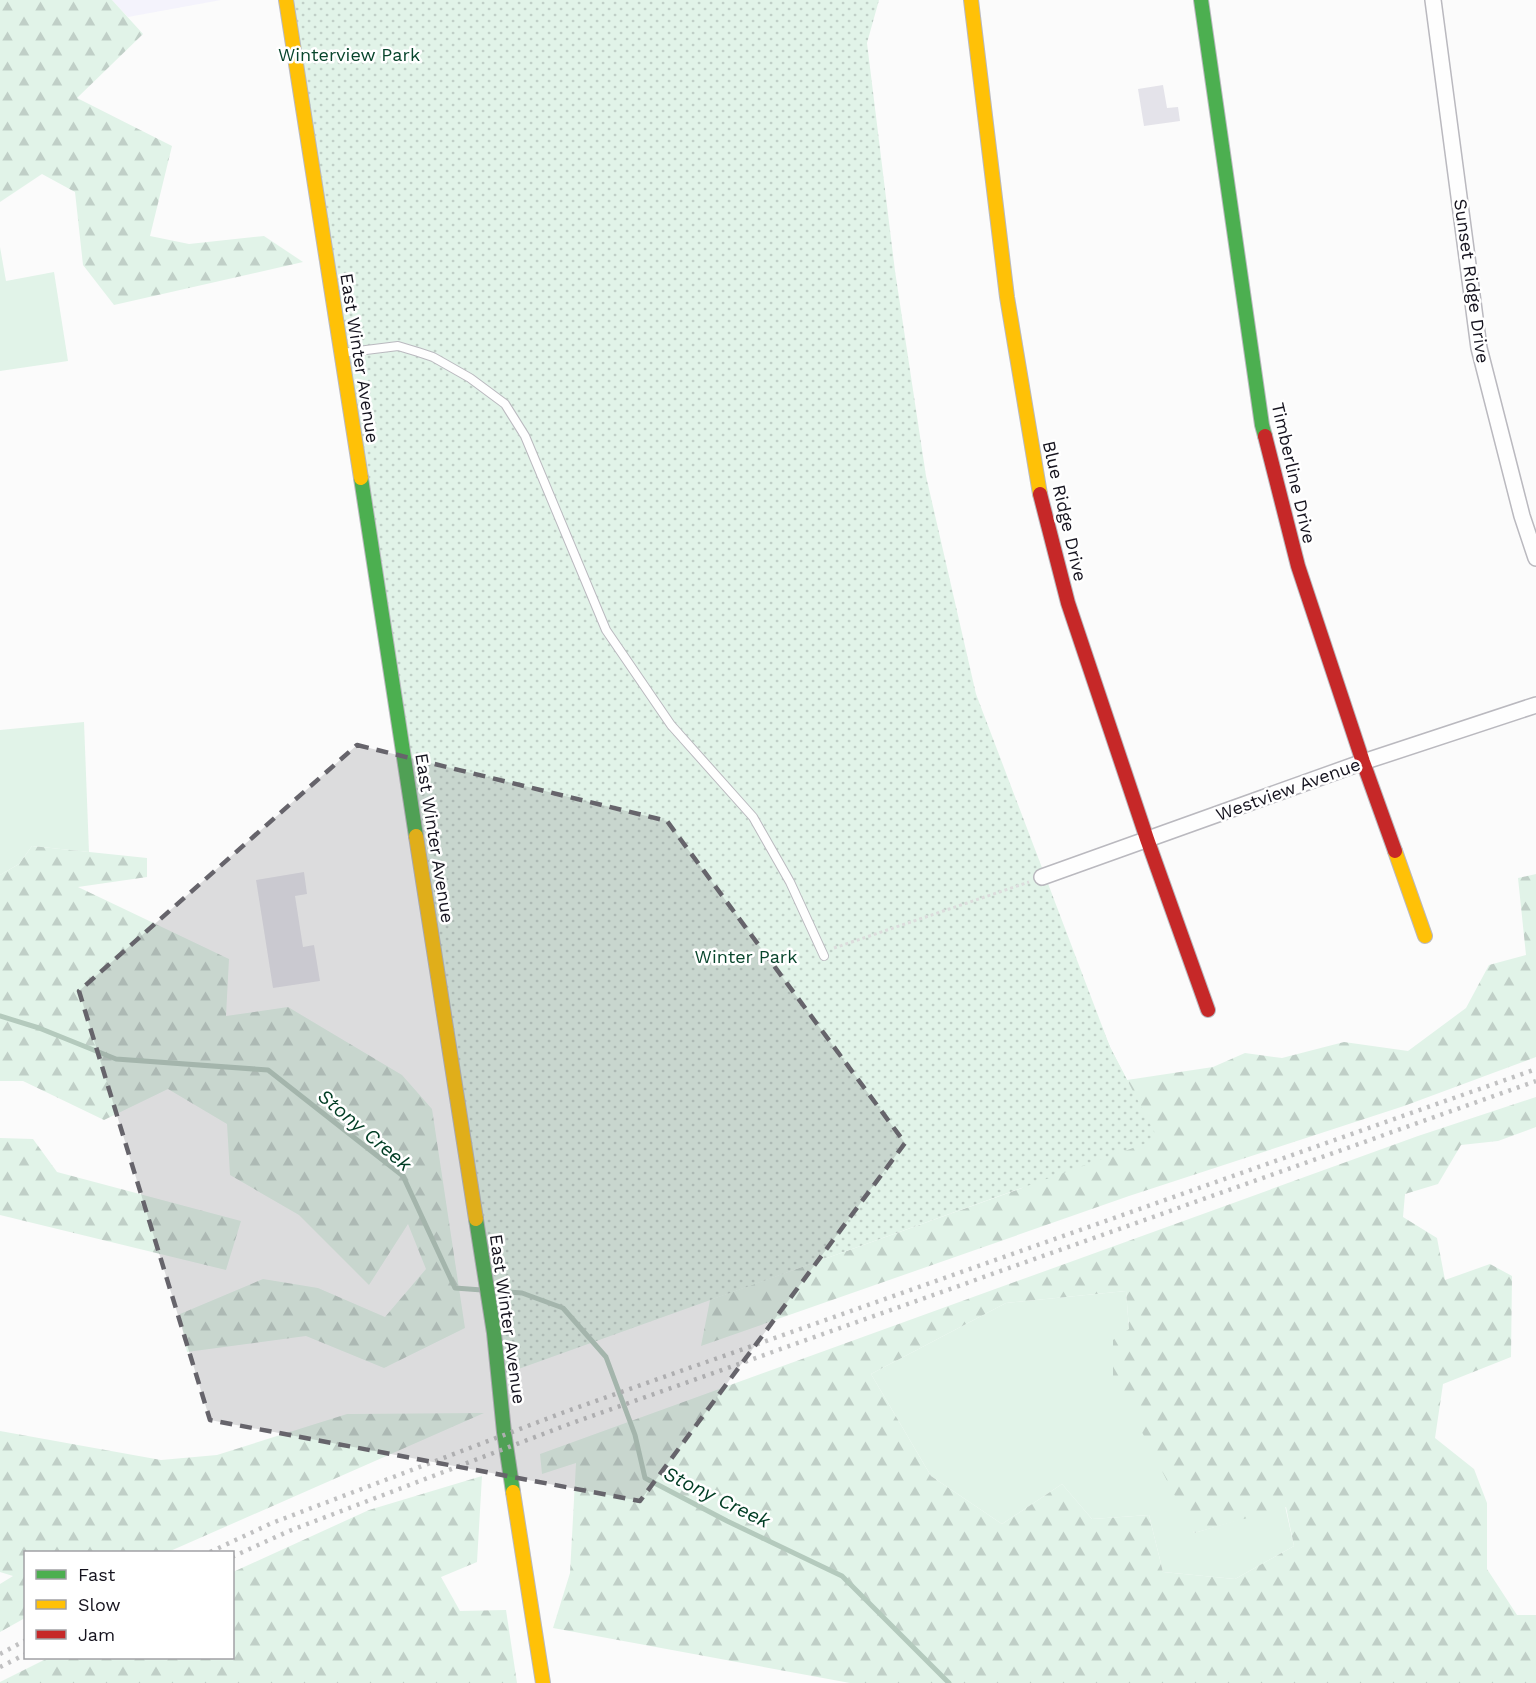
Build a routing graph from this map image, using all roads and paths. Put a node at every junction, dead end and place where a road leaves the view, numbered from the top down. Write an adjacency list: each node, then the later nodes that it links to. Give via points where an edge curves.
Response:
1 (286, 0): 5 (street, East Winter Avenue)
2 (971, 0): 9 (street, Blue Ridge Drive, via 1007,297 1037,484 1068,603)
3 (1200, 0): 8 (street, Timberline Drive, via 1262,425 1298,566)
4 (1433, 0): 6 (street, Sunset Ridge Drive, via 1479,348)
5 (341, 353): 12 (lane, via 398,346 418,352 474,380 505,404 525,436 606,630 671,725 753,817 790,882); 14 (street, East Winter Avenue, via 494,1333 504,1432)
6 (1536, 558)
7 (1536, 705): 8 (street, Westview Avenue)
8 (1363, 762): 9 (street, Westview Avenue); 11 (street, Timberline Drive)
9 (1147, 839): 10 (street, Westview Avenue); 13 (street, Blue Ridge Drive)
10 (1042, 877): 12 (path, via 832,948)
11 (1425, 936)
12 (824, 956)
13 (1208, 1010)
14 (543, 1683)

